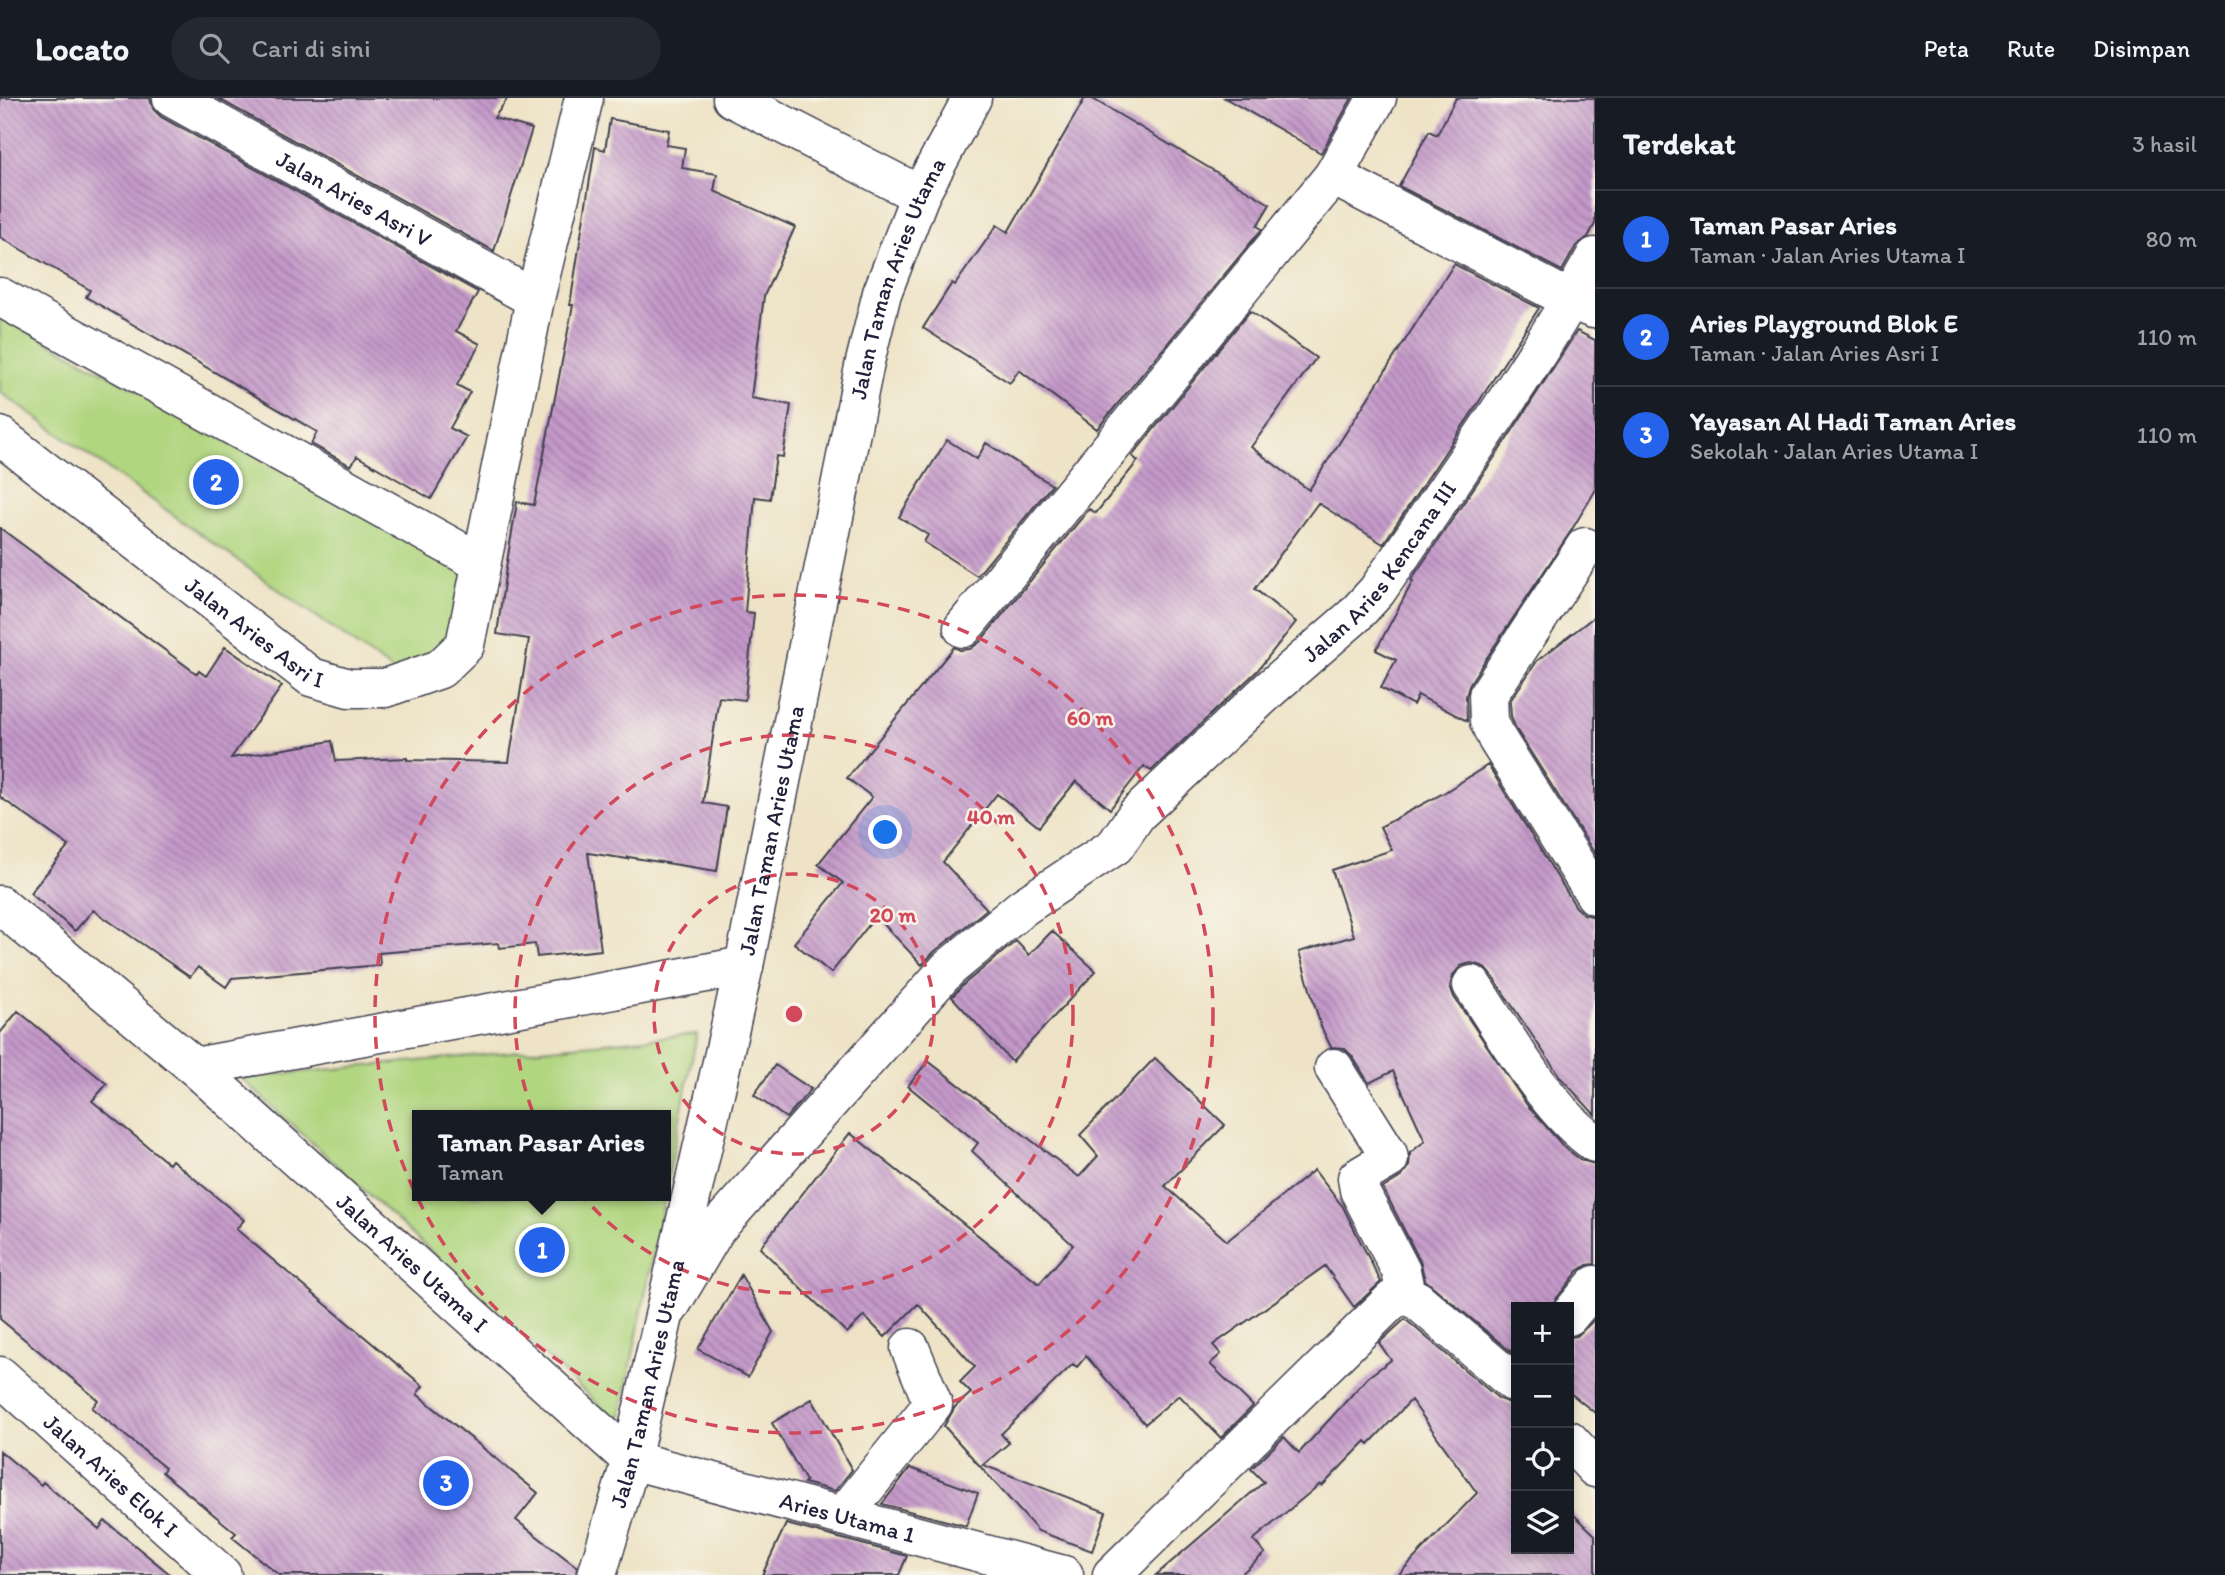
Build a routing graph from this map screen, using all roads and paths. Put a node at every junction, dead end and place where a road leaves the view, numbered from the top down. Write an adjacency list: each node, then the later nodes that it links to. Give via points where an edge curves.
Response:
1 (172, 98): 10 (street, Jalan Aries Asri V)
2 (584, 98): 10 (street, Jalan Aries Asri I)
3 (732, 98): 7 (street)
4 (972, 98): 7 (street, Jalan Taman Aries Utama)
5 (1377, 98): 6 (street)
6 (1333, 176): 11 (street); 15 (street)
7 (920, 195): 18 (street, Jalan Taman Aries Utama, via 881,293 864,362)
8 (1595, 257): 11 (street, Jalan Aries Kencana III)
9 (0, 297): 14 (street)
10 (535, 299): 14 (street, Jalan Aries Asri I)
11 (1583, 305): 26 (street, Jalan Aries Kencana III, via 1514,390 1377,591 1137,814 1115,846 1023,907 948,969 716,1229)
12 (0, 436): 14 (street, Jalan Aries Asri I, via 311,677 349,688 385,688 440,669 464,645)
13 (1585, 547): 16 (street, via 1488,695 1489,721 1497,738)
14 (481, 563)
15 (963, 628)
16 (1595, 895)
17 (0, 905): 20 (street, Jalan Aries Utama I)
18 (744, 967): 20 (street); 26 (street, Jalan Taman Aries Utama)
19 (1472, 985): 22 (street, via 1546,1094)
20 (195, 1067): 31 (street, Jalan Aries Utama I)
21 (1334, 1068): 24 (street, via 1388,1154 1384,1163 1357,1178 1401,1271)
22 (1595, 1143)
23 (1595, 1285): 25 (street)
24 (1406, 1295): 29 (street); 37 (street, via 1392,1300)
25 (1574, 1310)
26 (663, 1319): 31 (street, Jalan Taman Aries Utama)
27 (910, 1348): 33 (street, via 933,1404)
28 (0, 1376): 34 (street, Jalan Aries Elok I)
29 (1511, 1379)
30 (1574, 1445): 32 (street)
31 (631, 1460): 33 (street, Aries Utama 1); 35 (street, Jalan Taman Aries Utama)
32 (1595, 1468)
33 (843, 1516): 36 (street, Aries Utama 1)
34 (222, 1575)
35 (597, 1575)
36 (1064, 1575)
37 (1112, 1575)

